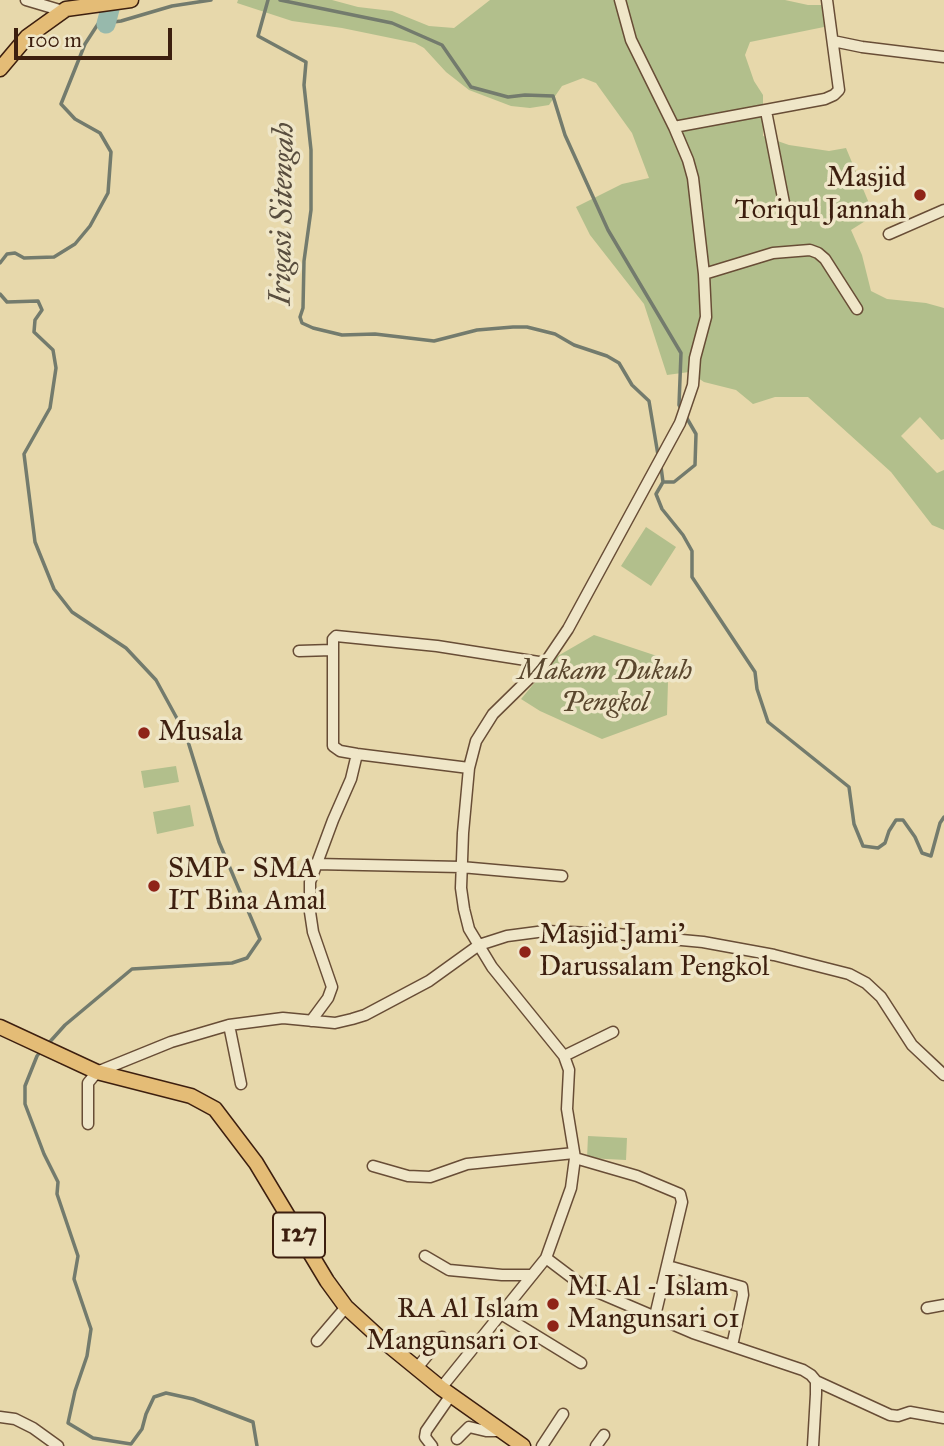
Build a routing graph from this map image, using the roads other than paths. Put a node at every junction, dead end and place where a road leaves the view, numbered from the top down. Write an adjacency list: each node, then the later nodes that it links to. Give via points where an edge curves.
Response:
1 (26, 0): 5 (street)
2 (131, 0): 5 (main road)
3 (620, 0): 10 (street, via 640,62)
4 (827, 0): 6 (street)
5 (63, 11): 8 (main road, via 27,37)
6 (833, 41): 7 (street); 9 (street, via 839,90 825,99)
7 (944, 57)
8 (0, 69)
9 (766, 111): 10 (street); 11 (street)
10 (674, 127): 14 (street, via 694,178)
11 (785, 208)
12 (944, 210): 13 (street)
13 (889, 234)
14 (704, 274): 15 (street, via 773,253 810,250 825,259); 18 (street, via 706,317 693,385 680,423)
15 (857, 309)
16 (332, 650): 17 (street); 18 (street, via 336,636); 19 (street, via 333,746)
17 (299, 651)
18 (545, 663): 20 (street, via 485,724)
19 (358, 754): 20 (street); 21 (street)
20 (469, 768): 22 (street)
21 (315, 864): 22 (street); 25 (street, via 310,912 332,987)
22 (461, 867): 23 (street); 24 (street, via 466,919)
23 (562, 876)
24 (479, 945): 25 (street, via 429,981 365,1015 335,1023); 29 (street); 31 (street, via 545,931 617,934 724,945 849,974 881,997 912,1045)
25 (311, 1021): 26 (street, via 283,1018)
26 (229, 1025): 30 (street); 32 (street)
27 (0, 1029): 30 (main road, 127)
28 (613, 1032): 29 (street)
29 (564, 1056): 34 (street)
30 (97, 1072): 33 (street, via 88,1083); 41 (main road, 127, via 191,1096 215,1109 256,1163)
31 (944, 1075)
32 (241, 1084)
33 (88, 1124)
34 (575, 1155): 35 (street, via 467,1164 430,1177); 37 (street, via 571,1188); 38 (street, via 680,1194)
35 (373, 1166)
36 (425, 1256): 39 (street, via 449,1270)
37 (546, 1258): 39 (street); 44 (street, via 583,1286)
38 (668, 1266): 44 (street); 47 (street, via 743,1287)
39 (532, 1275): 43 (street)
40 (944, 1305): 42 (street)
41 (346, 1307): 46 (street); 49 (main road, 127)
42 (927, 1308)
43 (501, 1314): 48 (street); 51 (street)
44 (655, 1316): 47 (street)
45 (442, 1337): 49 (street)
46 (317, 1341)
47 (732, 1346): 50 (street, via 803,1370)
48 (581, 1363)
49 (417, 1368): 51 (main road, 127)
50 (816, 1381): 54 (street, via 890,1415 911,1412); 63 (street)
51 (446, 1391): 55 (main road, 127); 59 (street, via 426,1431)
52 (563, 1413): 61 (street)
53 (0, 1417): 58 (street, via 15,1419)
54 (944, 1418)
55 (501, 1431): 57 (street, via 469,1427); 60 (main road, 127)
56 (604, 1435): 62 (street)
57 (457, 1439)
58 (58, 1446)
59 (432, 1446)
60 (523, 1446)
61 (542, 1446)
62 (596, 1446)
63 (813, 1446)

